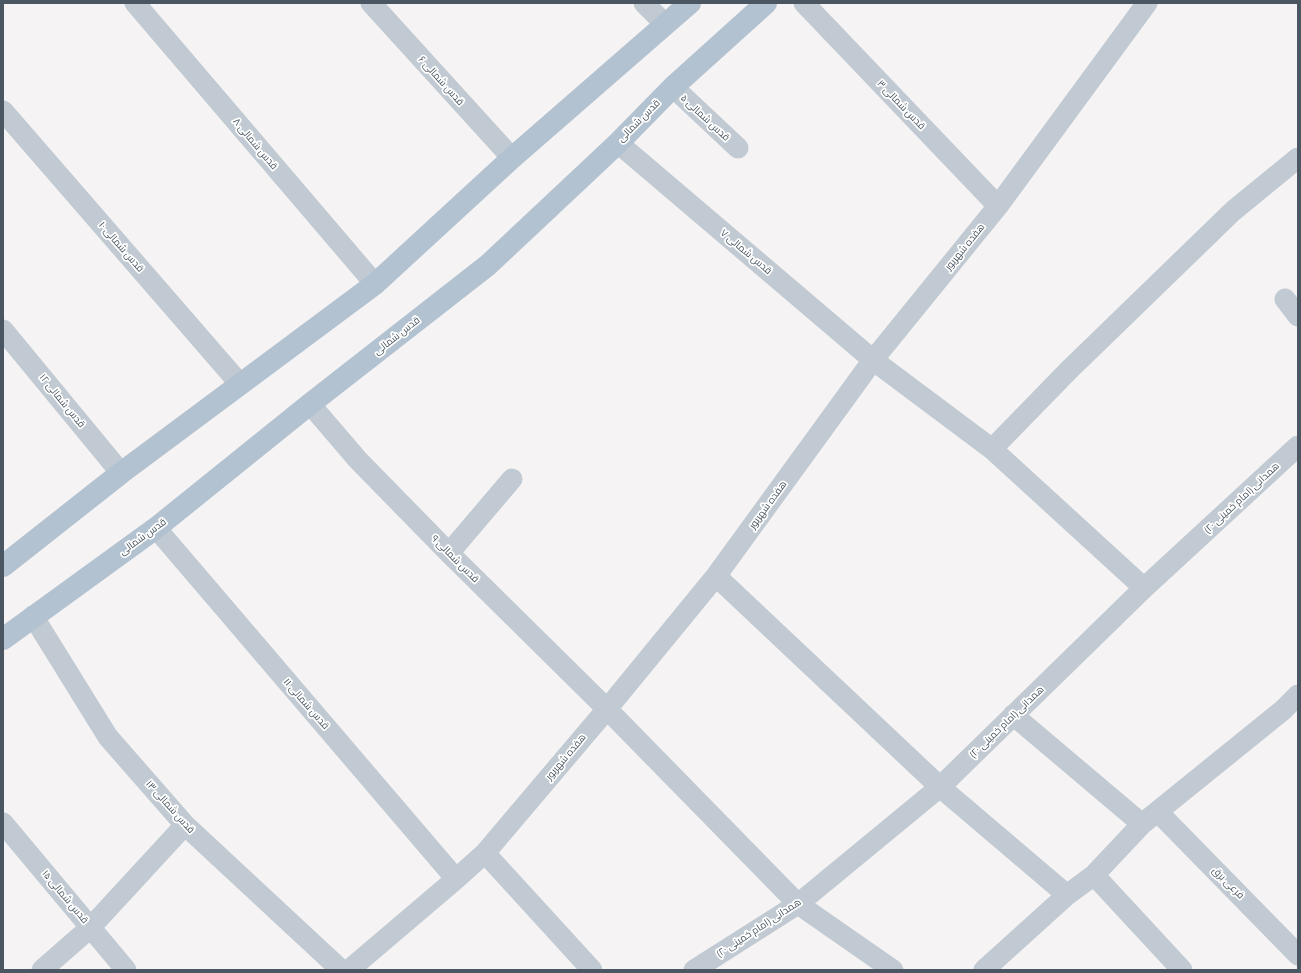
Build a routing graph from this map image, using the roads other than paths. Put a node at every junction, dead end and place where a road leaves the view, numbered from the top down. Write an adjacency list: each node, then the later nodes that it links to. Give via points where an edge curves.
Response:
1 (135, 3): 16 (street, قدس شمالی ۸)
2 (371, 3): 13 (street, قدس شمالی ۶)
3 (644, 3): 8 (street)
4 (690, 3): 8 (main road)
5 (766, 3): 9 (main road, قدس شمالی)
6 (804, 3): 15 (street, ۳ قدس شمالی)
7 (1147, 3): 15 (street, هفده شهریور)
8 (665, 24): 13 (main road)
9 (673, 87): 11 (main road, قدس شمالی); 12 (street, قدس شمالی ۵)
10 (3, 111): 21 (street, قدس شمالی ۱۰)
11 (618, 142): 20 (street, ۷ قدس شمالی); 22 (main road, قدس شمالی, via 488,265)
12 (738, 148)
13 (512, 158): 16 (main road)
14 (1298, 158): 24 (street, via 1233,211 1069,370)
15 (998, 206): 20 (street, هفده شهریور)
16 (375, 284): 21 (main road)
17 (1285, 299): 18 (street)
18 (1298, 316)
19 (3, 330): 25 (street, قدس شمالی ۱۲)
20 (873, 360): 24 (street, ۷ قدس شمالی); 30 (street, هفده شهریور)
21 (240, 384): 25 (main road)
22 (310, 404): 27 (main road, قدس شمالی); 28 (street, قدس شمالی ۹, via 358,460)
23 (1298, 446): 31 (street, همدانی (امام خمینی ۲۰))
24 (992, 449): 31 (street, ۷ قدس شمالی)
25 (121, 473): 29 (main road)
26 (512, 479): 28 (street)
27 (156, 528): 32 (main road, قدس شمالی); 43 (street, قدس شمالی ۱۱)
28 (449, 553): 35 (street, قدس شمالی ۹)
29 (3, 566)
30 (716, 576): 35 (street, هفده شهریور); 37 (street)
31 (1144, 588): 36 (street, همدانی (امام خمینی ۲۰))
32 (33, 616): 33 (main road, قدس شمالی); 40 (street, قدس شمالی ۱۳, via 108,737)
33 (3, 639)
34 (1298, 695): 38 (street)
35 (607, 709): 41 (street, هفده شهریور); 45 (street, قدس شمالی ۹)
36 (1013, 715): 37 (street, همدانی (امام خمینی ۲۰)); 38 (street, فرعی برق)
37 (940, 787): 44 (street); 45 (street, همدانی (امام خمینی ۲۰))
38 (1150, 818): 42 (street); 47 (street, فرعی برق)
39 (3, 823): 46 (street, قدس شمالی ۱۵)
40 (185, 825): 46 (street); 50 (street, قدس شمالی ۱۳)
41 (484, 853): 43 (street, هفده شهریور); 52 (street)
42 (1094, 875): 44 (street); 56 (street)
43 (456, 879): 51 (street, هفده شهریور)
44 (1067, 895): 55 (street)
45 (798, 904): 53 (street, همدانی (امام خمینی ۲۰)); 54 (street, قدس شمالی ۹)
46 (90, 928): 48 (street); 49 (street, قدس شمالی ۱۵)
47 (1298, 955)
48 (42, 970)
49 (126, 970)
50 (341, 970)
51 (349, 970)
52 (592, 970)
53 (694, 970)
54 (893, 970)
55 (984, 970)
56 (1182, 970)

